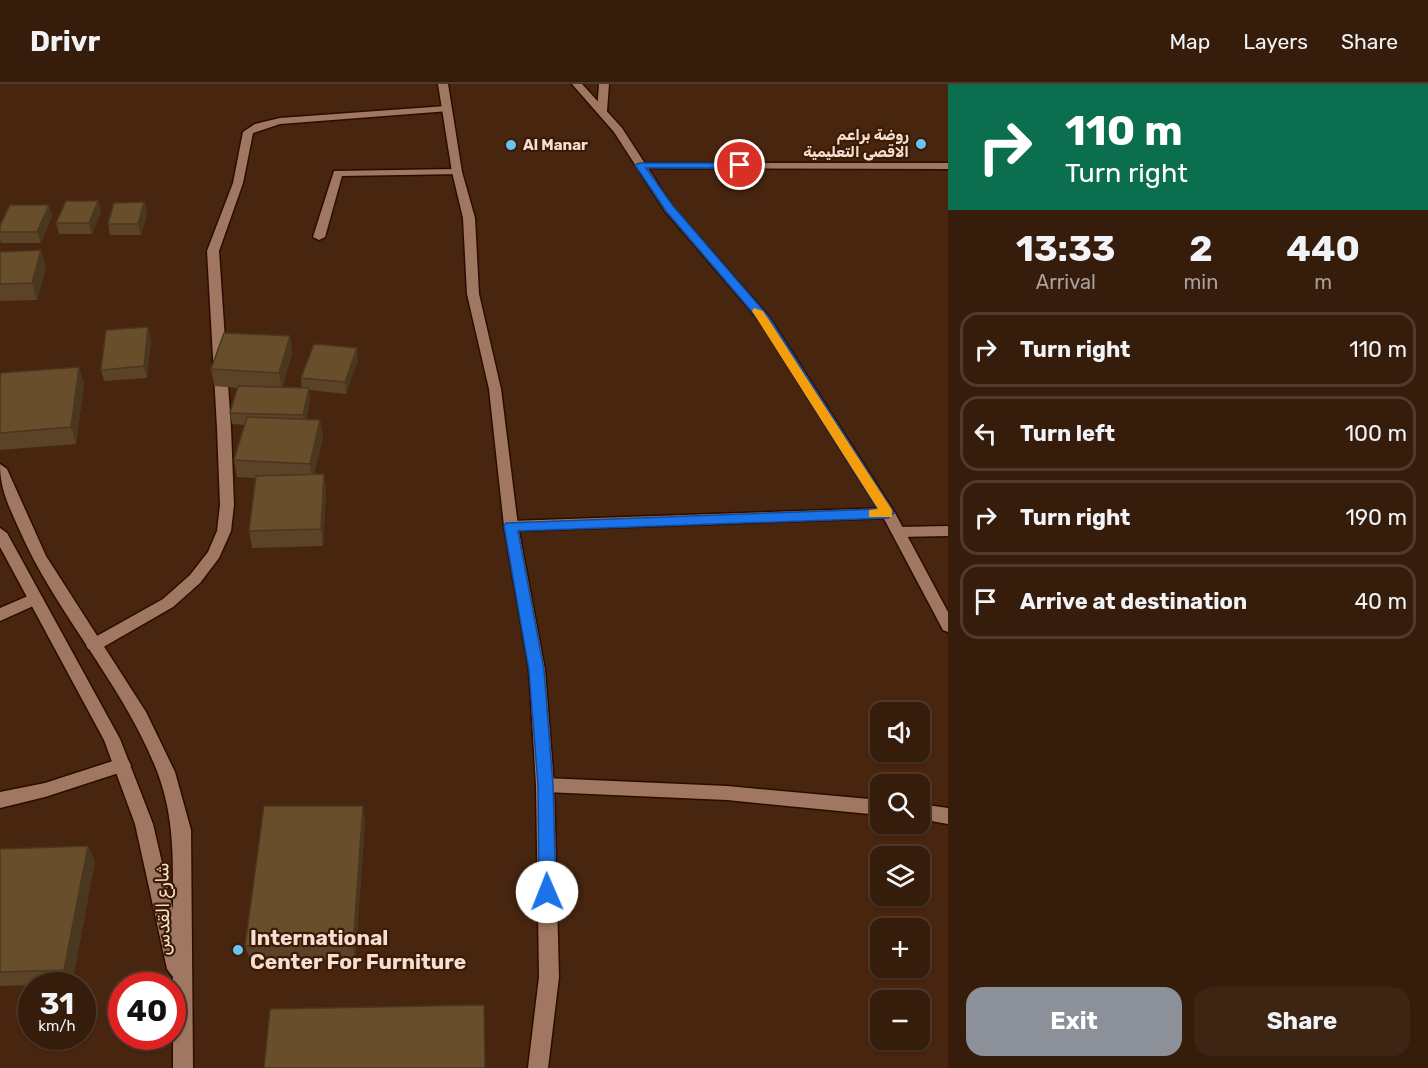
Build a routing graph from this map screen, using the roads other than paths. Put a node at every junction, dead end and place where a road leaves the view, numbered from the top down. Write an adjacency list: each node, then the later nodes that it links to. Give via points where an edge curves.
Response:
1 (443, 84): 4 (street)
2 (577, 84): 5 (street)
3 (604, 84): 5 (street)
4 (446, 109): 8 (street); 19 (street, via 280,121 248,132 238,183 213,251 224,428 224,531 214,554 195,579 168,603)
5 (602, 111): 6 (street)
6 (640, 165): 7 (street); 11 (street, via 669,208 764,318)
7 (948, 166)
8 (457, 172): 9 (street, via 338,173); 12 (street, via 469,218 473,294 495,389)
9 (320, 237)
10 (0, 469): 19 (street, شارع القدس, via 39,558)
11 (888, 513): 12 (street); 14 (street)
12 (511, 526): 21 (street, via 537,670)
13 (948, 531): 14 (street)
14 (898, 532): 18 (street)
15 (0, 533): 16 (street, شارع القدس)
16 (35, 599): 17 (street); 20 (street, شارع القدس, via 112,739)
17 (0, 615)
18 (948, 626)
19 (93, 645): 27 (street, شارع القدس, via 140,717 166,772 182,830)
20 (122, 765): 22 (street); 26 (street, شارع القدس, via 144,824)
21 (545, 785): 23 (street, via 727,793); 30 (street, via 549,977)
22 (0, 800)
23 (870, 807)
24 (930, 814): 25 (street)
25 (948, 816)
26 (178, 972)
27 (184, 972)
28 (183, 1050): 29 (street)
29 (183, 1068)
30 (538, 1068)

